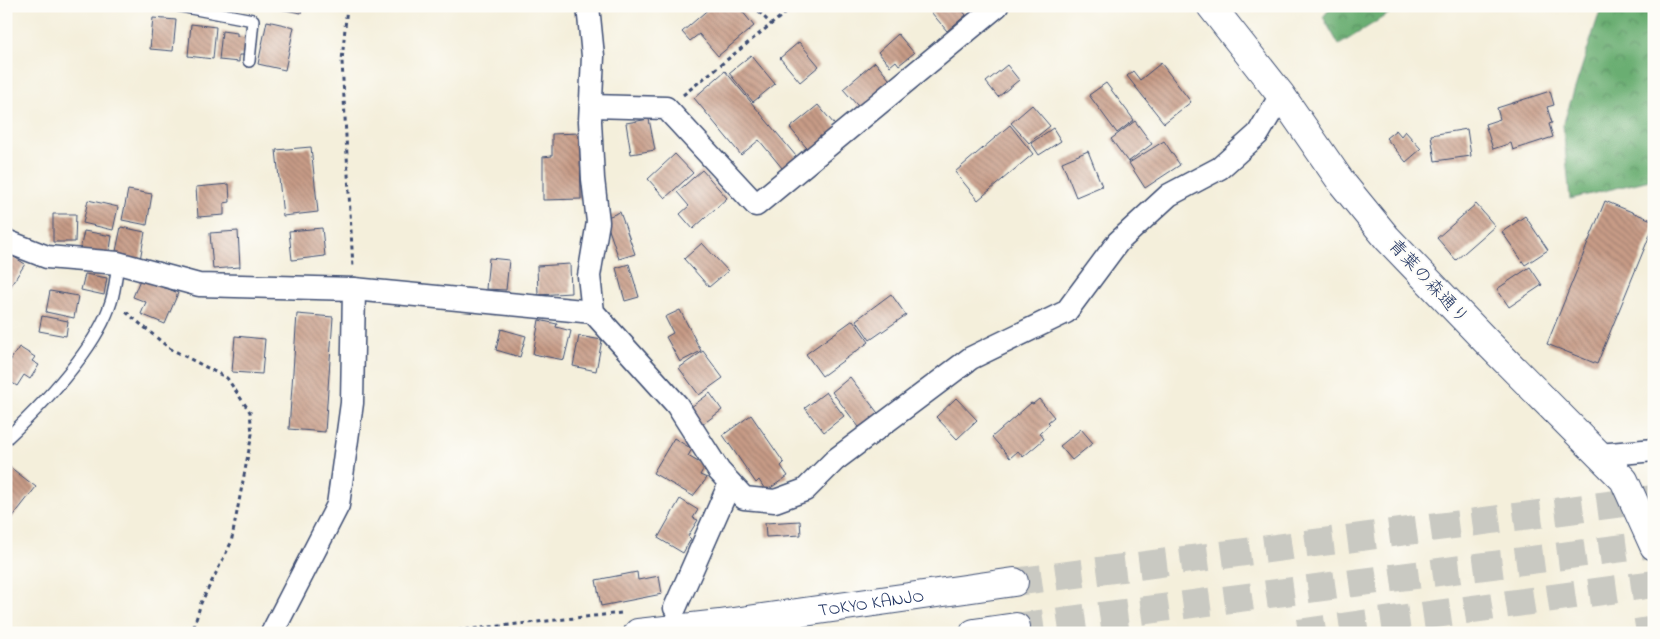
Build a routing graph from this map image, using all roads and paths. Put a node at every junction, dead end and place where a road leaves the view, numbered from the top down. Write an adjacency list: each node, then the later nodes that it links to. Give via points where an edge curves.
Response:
1 (180, 6): 9 (lane, via 253,20)
2 (347, 6): 15 (path, via 342,62)
3 (588, 6): 11 (street, via 593,56)
4 (753, 6): 8 (path)
5 (794, 6): 8 (path)
6 (997, 6): 12 (street, via 756,205)
7 (1211, 6): 10 (main road, 青葉の森通り)
8 (772, 25): 12 (path)
9 (249, 61)
10 (1281, 94): 20 (main road, 青葉の森通り, via 1342,183 1388,238); 21 (street, via 1258,134 1220,168 1169,195 1118,242 1066,312 971,358 835,460 805,490 775,500 744,498)
11 (591, 106): 12 (street); 17 (street, via 598,222 589,276)
12 (666, 108)
13 (6, 241): 14 (street, via 47,257)
14 (118, 264): 15 (street, via 199,286); 16 (lane)
15 (354, 289): 17 (street); 28 (street, via 352,403 338,505)
16 (112, 301): 18 (lane, via 100,329 72,367); 27 (path, via 169,348 227,378 250,412 252,434 231,543 201,603)
17 (593, 312): 21 (street, via 677,405)
18 (6, 439)
19 (1654, 450): 20 (street)
20 (1599, 455): 22 (main road, 青葉の森通り, via 1624,480)
21 (730, 483): 24 (street)
22 (1654, 546)
23 (1014, 582): 25 (main road, TOKYO KANJO, via 720,624)
24 (675, 608)
25 (632, 623): 29 (path)
26 (1016, 627): 30 (main road)
27 (192, 633)
28 (272, 633)
29 (434, 633)
30 (974, 633)

